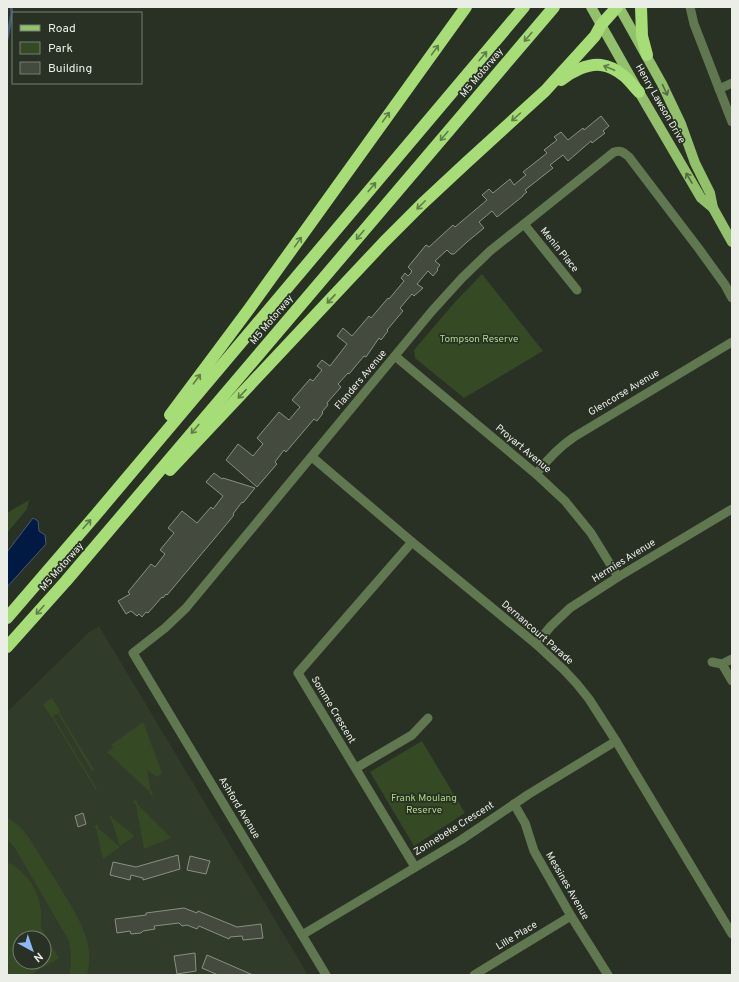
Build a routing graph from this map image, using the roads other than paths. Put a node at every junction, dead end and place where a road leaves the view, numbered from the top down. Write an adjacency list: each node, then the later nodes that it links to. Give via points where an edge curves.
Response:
1 (466, 7): 25 (highway, one-way to 1, via 249,309)
2 (524, 7): 25 (highway, M5 Motorway, one-way to 2)
3 (554, 7): 28 (highway, M5 Motorway, one-way to 28)
4 (591, 7): 8 (main road, Henry Lawson Drive)
5 (618, 7): 8 (highway); 9 (main road, Henry Lawson Drive)
6 (641, 7): 9 (highway, via 642,36)
7 (690, 7): 11 (street)
8 (601, 25): 12 (highway); 13 (main road, Henry Lawson Drive)
9 (646, 55): 15 (main road, Henry Lawson Drive, one-way to 15, via 681,124 695,163 710,193)
10 (732, 84): 11 (street)
11 (719, 89): 14 (street)
12 (545, 91): 13 (highway, one-way to 12, via 625,76 601,65 585,67 566,76); 28 (highway, one-way to 28, via 384,242)
13 (638, 92): 15 (main road, Henry Lawson Drive, one-way to 13, via 701,198)
14 (732, 122)
15 (713, 208): 17 (main road, Henry Lawson Drive)
16 (524, 224): 18 (street, Menin Place); 19 (street, Flanders Avenue, via 614,152 622,151 699,249); 21 (street, Flanders Avenue, via 462,278)
17 (732, 242)
18 (577, 290)
19 (732, 298)
20 (732, 342): 23 (street, Glencorse Avenue, via 566,442)
21 (395, 356): 22 (street, Flanders Avenue); 23 (street, Proyart Avenue)
22 (312, 457): 26 (street, Dernancourt Parade); 32 (street, Flanders Avenue, via 186,608)
23 (536, 474): 27 (street, Proyart Avenue, via 565,501 591,533)
24 (732, 509): 27 (street, Hermies Avenue)
25 (98, 511): 29 (highway, M5 Motorway, one-way to 25)
26 (412, 542): 30 (street, Dernancourt Parade); 39 (street, Somme Crescent, via 298,673)
27 (618, 577): 30 (street, Hermies Avenue, via 570,608)
28 (66, 581): 31 (highway, M5 Motorway, one-way to 31)
29 (7, 618)
30 (536, 644): 38 (street, Dernancourt Parade, via 577,684)
31 (7, 647)
32 (134, 653): 44 (street, Ashford Avenue)
33 (732, 659): 35 (street)
34 (712, 662): 35 (street)
35 (722, 664): 36 (street)
36 (732, 681)
37 (428, 718): 39 (street, via 412,735)
38 (616, 741): 40 (street, Zonnebeke Crescent); 43 (street, Dernancourt Parade)
39 (356, 768): 41 (street, Somme Crescent)
40 (514, 804): 41 (street, Zonnebeke Crescent, via 461,840); 42 (street, Messines Avenue, via 525,823 534,852)
41 (415, 866): 44 (street, Zonnebeke Crescent)
42 (571, 916): 46 (street, Lille Place); 47 (street, Messines Avenue)
43 (732, 932)
44 (302, 934): 45 (street, Ashford Avenue)
45 (326, 975)
46 (474, 975)
47 (608, 975)

